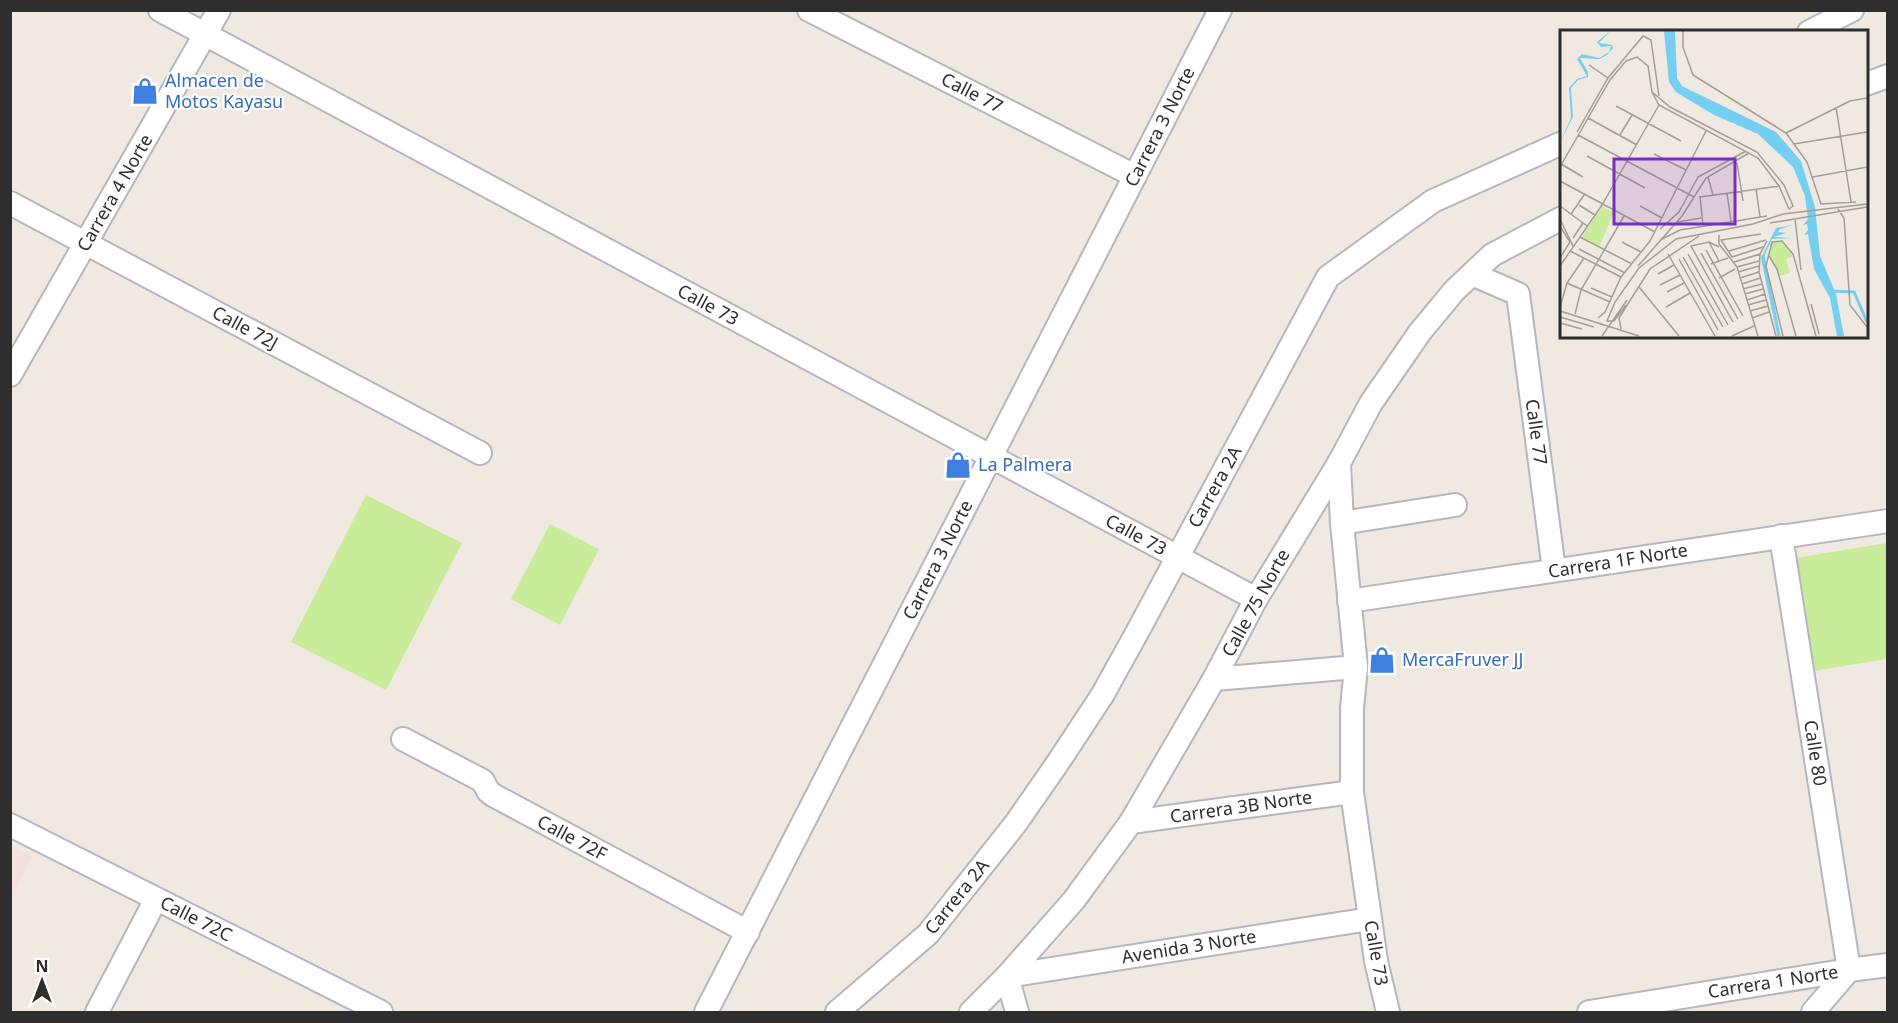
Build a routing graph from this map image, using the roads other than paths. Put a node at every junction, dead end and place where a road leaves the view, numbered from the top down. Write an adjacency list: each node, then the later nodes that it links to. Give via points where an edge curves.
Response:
1 (160, 10): 7 (street, Calle 73)
2 (219, 10): 7 (street, Carrera 4 Norte)
3 (809, 10): 11 (street, Calle 77)
4 (1220, 10): 11 (street, Carrera 3 Norte)
5 (1852, 10): 6 (street)
6 (1813, 30)
7 (205, 35): 14 (street, Carrera 4 Norte); 18 (street, Calle 73)
8 (1887, 76): 9 (street)
9 (1868, 83)
10 (1560, 144): 24 (street, Carrera 2A, via 1433,201 1328,277)
11 (1135, 176): 18 (street, Carrera 3 Norte)
12 (10, 203): 14 (street, Calle 72J)
13 (1560, 219): 15 (street, Calle 75 Norte, via 1492,255)
14 (86, 243): 16 (street, Carrera 4 Norte); 17 (street, Calle 72J)
15 (1473, 274): 19 (street, Calle 75 Norte, via 1420,332 1371,403); 25 (street, Calle 77, via 1518,294)
16 (10, 375)
17 (480, 453)
18 (991, 457): 24 (street, Calle 73); 36 (street, Carrera 3 Norte)
19 (1339, 462): 22 (street, Calle 73); 26 (street, Calle 75 Norte)
20 (1455, 505): 22 (street)
21 (1887, 521): 23 (street, Carrera 1F Norte)
22 (1342, 523): 27 (street, Calle 73)
23 (1780, 536): 25 (street, Carrera 1F Norte); 38 (street, Calle 80)
24 (1177, 556): 26 (street, Calle 73); 43 (street, Carrera 2A, via 1103,694 1016,823 928,934)
25 (1554, 570): 27 (street, Carrera 1F Norte)
26 (1256, 599): 29 (street, Calle 75 Norte)
27 (1349, 601): 28 (street, Calle 73)
28 (1356, 668): 29 (street); 31 (street, Calle 73)
29 (1214, 679): 32 (street, Calle 75 Norte)
30 (403, 739): 36 (street, Calle 72F, via 483,781 493,795)
31 (1352, 792): 32 (street, Carrera 3B Norte); 35 (street, Calle 73)
32 (1131, 822): 39 (street, Calle 75 Norte, via 1074,900)
33 (10, 825): 34 (street, Calle 72C)
34 (156, 899): 40 (street); 41 (street, Calle 72C)
35 (1370, 919): 39 (street, Avenida 3 Norte); 46 (street, Calle 73)
36 (748, 932): 42 (street, Carrera 3 Norte)
37 (1887, 965): 38 (street, Carrera 1 Norte)
38 (1849, 970): 47 (street, Carrera 1 Norte); 48 (street)
39 (1007, 976): 44 (street, Calle 75 Norte); 45 (street)
40 (97, 1012)
41 (381, 1012)
42 (706, 1012)
43 (837, 1012)
44 (971, 1012)
45 (1017, 1012)
46 (1388, 1012)
47 (1589, 1012)
48 (1813, 1012)

